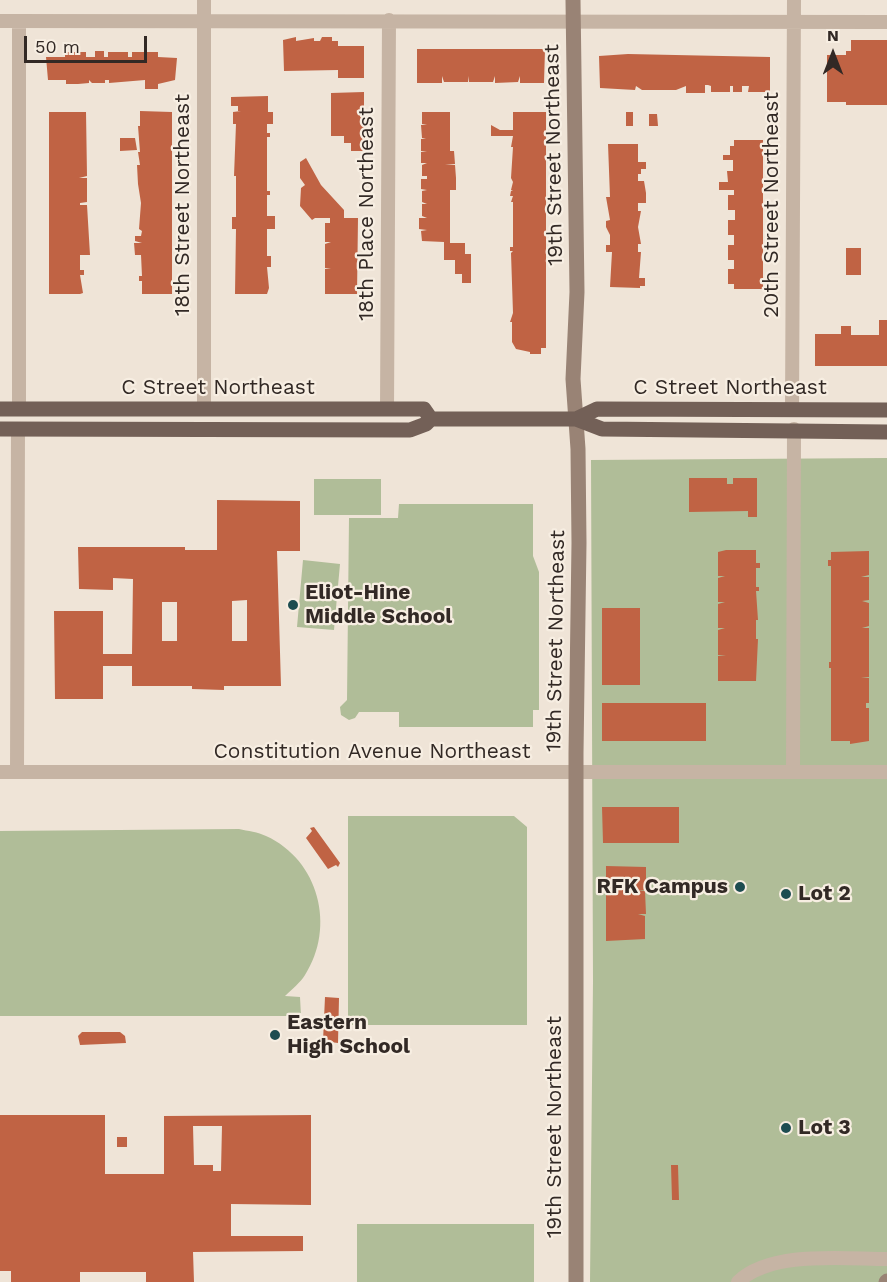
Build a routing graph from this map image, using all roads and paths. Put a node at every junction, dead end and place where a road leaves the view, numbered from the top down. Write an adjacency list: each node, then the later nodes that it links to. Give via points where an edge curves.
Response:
1 (204, 0): 4 (street, 18th Street Northeast)
2 (573, 0): 8 (main road, 19th Street Northeast)
3 (794, 0): 9 (street, 20th Street Northeast)
4 (204, 20): 5 (street); 7 (street); 13 (street, 18th Street Northeast)
5 (389, 20): 8 (street); 14 (street, 18th Place Northeast)
6 (0, 21): 7 (street)
7 (18, 21): 12 (street)
8 (573, 22): 9 (street); 17 (main road, 19th Street Northeast)
9 (794, 22): 10 (street); 15 (street, 20th Street Northeast)
10 (887, 22)
11 (0, 409): 12 (main road, C Street Northeast)
12 (18, 409): 13 (main road, C Street Northeast)
13 (204, 409): 14 (main road, C Street Northeast)
14 (387, 409): 18 (main road, C Street Northeast, via 424,409)
15 (792, 410): 16 (main road, C Street Northeast); 17 (main road, C Street Northeast, via 597,409)
16 (887, 410)
17 (576, 418): 18 (main road, C Street Northeast); 21 (main road, C Street Northeast, via 602,429); 27 (main road, 19th Street Northeast)
18 (431, 419): 20 (main road, C Street Northeast, via 410,430)
19 (0, 429): 20 (main road, C Street Northeast)
20 (18, 429): 24 (street)
21 (794, 429): 22 (main road, C Street Northeast); 25 (street)
22 (887, 432)
23 (0, 772): 24 (street, Constitution Avenue Northeast)
24 (17, 772): 27 (street, Constitution Avenue Northeast)
25 (793, 772): 26 (street, Constitution Avenue Northeast); 27 (street, Constitution Avenue Northeast)
26 (887, 772)
27 (576, 773): 29 (main road, 19th Street Northeast)
28 (887, 1259): 30 (street, via 792,1260 750,1273)
29 (576, 1282)
30 (738, 1282)

